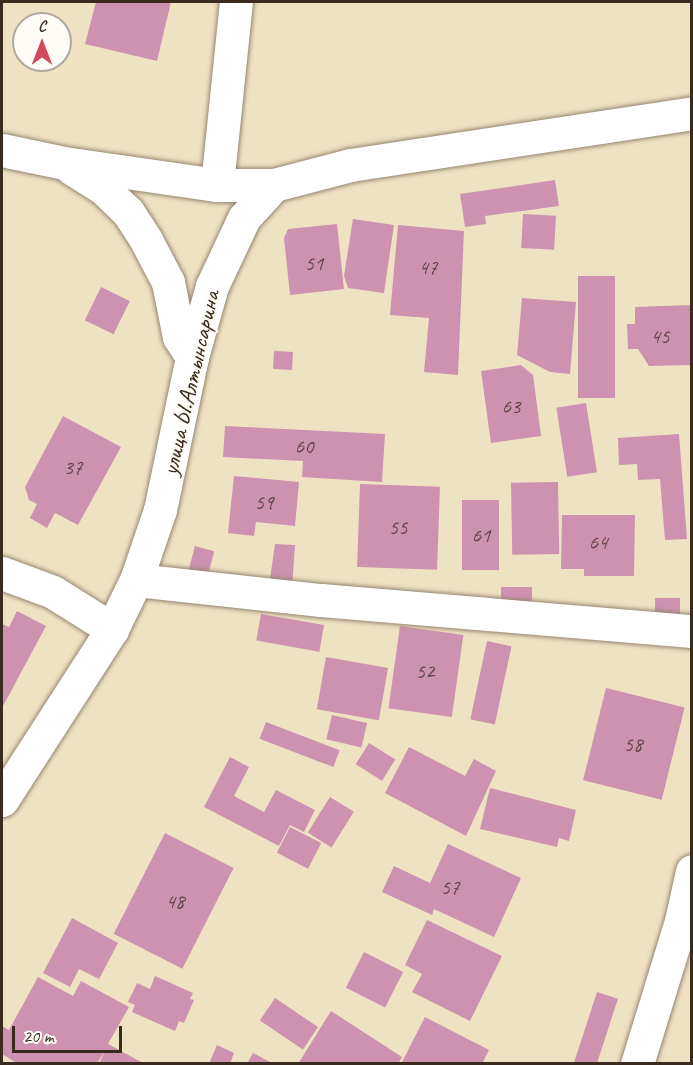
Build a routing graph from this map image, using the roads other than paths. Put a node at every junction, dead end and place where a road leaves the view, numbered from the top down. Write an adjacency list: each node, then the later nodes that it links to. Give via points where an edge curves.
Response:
1 (236, 2): 6 (street)
2 (692, 113): 7 (street, via 350,165)
3 (2, 123): 4 (street)
4 (12, 151): 5 (street)
5 (64, 164): 6 (street); 8 (street, via 103,188 128,212 168,282 179,337)
6 (217, 185): 7 (street)
7 (274, 185): 8 (street, улица Ы.Алтынсарина, via 244,218 225,256)
8 (192, 357): 10 (street, улица Ы.Алтынсарина, via 163,499)
9 (2, 573): 11 (street, via 53,592)
10 (136, 580): 11 (street, улица Ы.Алтынсарина); 12 (street, via 321,600)
11 (112, 629): 13 (street, улица Ы.Алтынсарина)
12 (692, 631)
13 (2, 800)
14 (692, 871): 15 (street, via 681,921)
15 (637, 1064)

